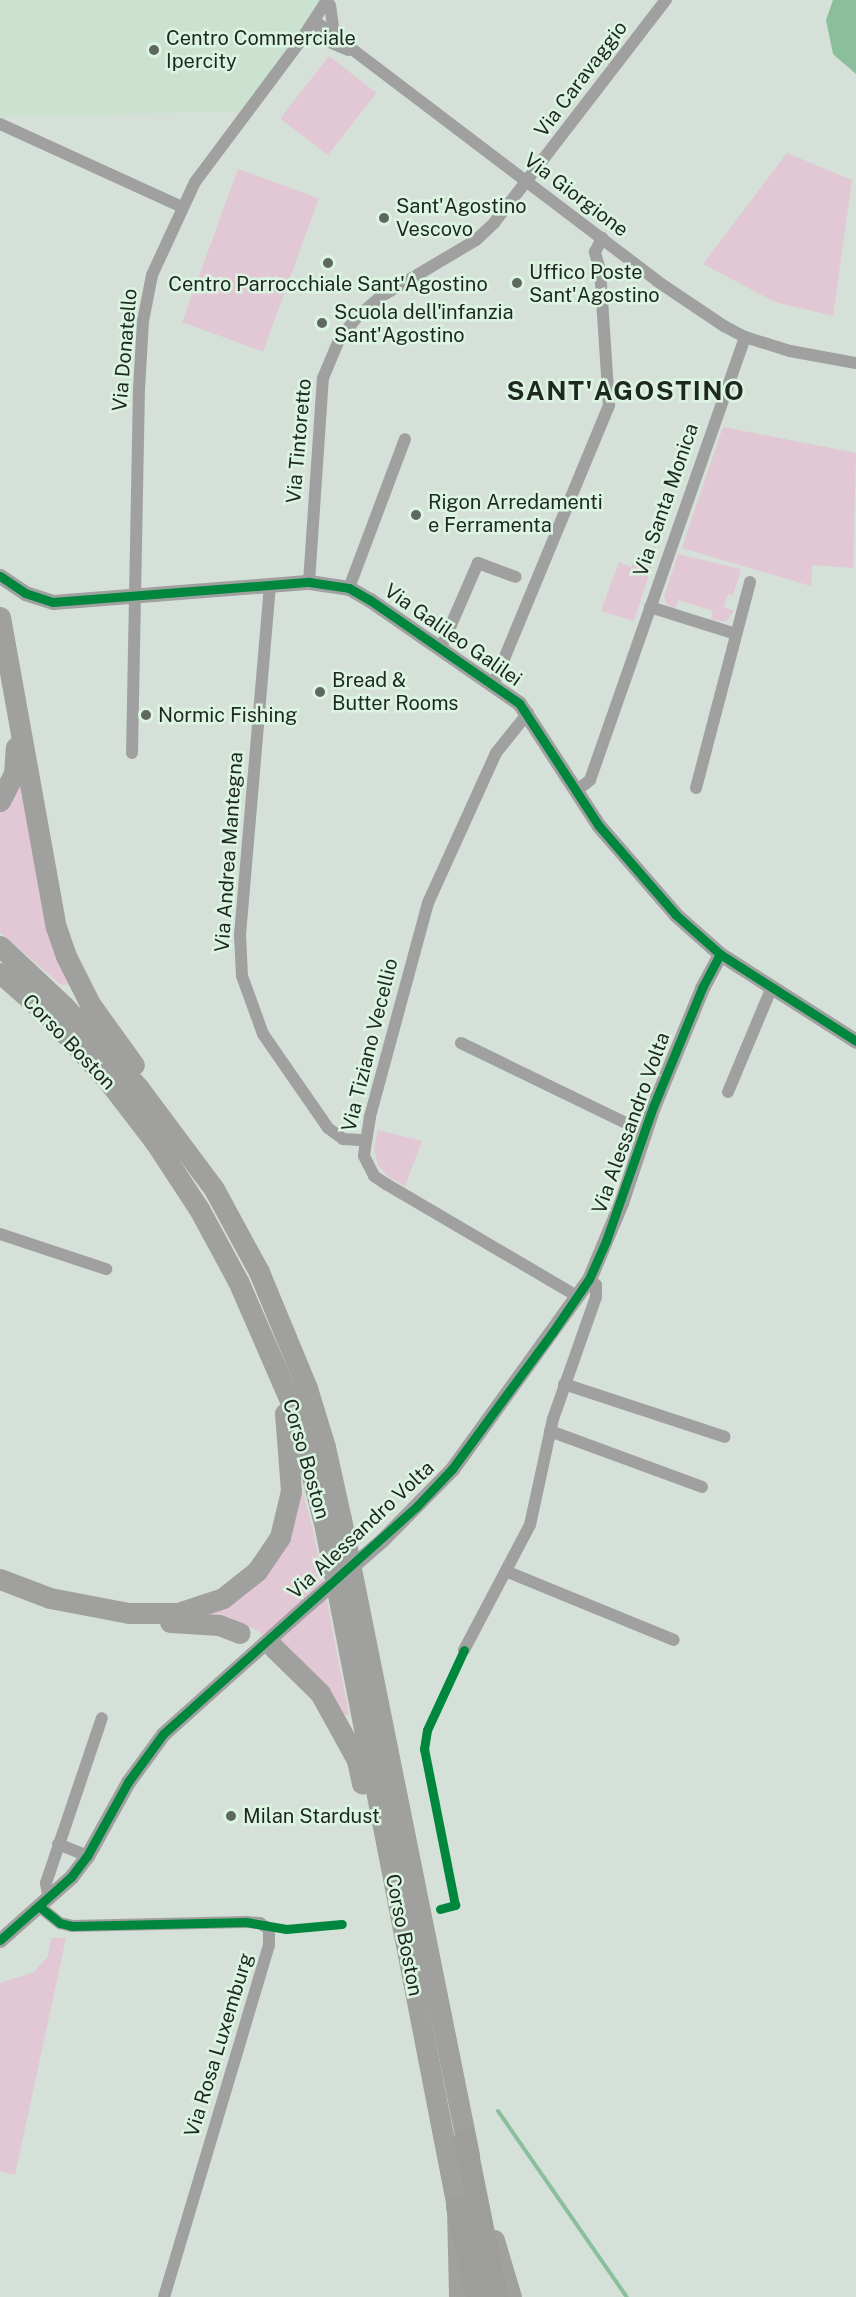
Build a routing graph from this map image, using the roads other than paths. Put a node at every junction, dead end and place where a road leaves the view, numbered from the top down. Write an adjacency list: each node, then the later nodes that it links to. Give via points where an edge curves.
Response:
1 (666, 0): 7 (street, Via Caravaggio)
2 (331, 2): 3 (street, Via Donatello); 4 (street)
3 (315, 21): 4 (street, Via Giorgione); 5 (street, Via Donatello)
4 (331, 36): 5 (street); 7 (street, Via Giorgione)
5 (299, 43): 8 (street, Via Donatello)
6 (0, 124): 8 (street)
7 (528, 182): 9 (street, Via Giorgione); 15 (street, Via Tintoretto, via 476,240 365,309 329,357 323,378)
8 (180, 206): 19 (street, Via Donatello, via 153,275 143,321)
9 (602, 238): 10 (street, Via Giorgione, via 671,291); 24 (street, via 595,252 600,270 609,405)
10 (745, 337): 11 (street, Via Giorgione, via 790,351); 20 (street, Via Santa Monica)
11 (856, 363)
12 (405, 439): 18 (street)
13 (0, 576): 19 (street, Via Galileo Galilei, via 25,593 53,602)
14 (516, 577): 23 (street, Via Galileo Galilei, via 478,563)
15 (309, 582): 17 (street, Via Galileo Galilei); 18 (street, Via Galileo Galilei)
16 (750, 582): 22 (street)
17 (270, 585): 19 (street, Via Galileo Galilei); 39 (street, Via Andrea Mantegna, via 240,935 242,976 263,1034 328,1128 343,1138)
18 (349, 588): 23 (street, Via Galileo Galilei)
19 (135, 596): 27 (street)
20 (650, 607): 22 (street, Via Santa Monica); 29 (street, Via Santa Monica, via 590,780)
21 (0, 617): 26 (highway)
22 (736, 634): 28 (street)
23 (441, 648): 24 (street, Via Galileo Galilei)
24 (494, 683): 25 (street, Via Galileo Galilei)
25 (528, 713): 29 (street, Via Galileo Galilei); 39 (street, Via Tiziano Vecellio, via 496,753 428,903)
26 (19, 722): 30 (highway, via 14,773); 40 (highway, via 48,896 66,956 90,1004 185,1138)
27 (132, 753)
28 (696, 788)
29 (576, 791): 32 (street, Via Galileo Galilei, via 614,847 676,915)
30 (0, 801)
31 (0, 946): 40 (highway, Corso Boston, via 64,1006 138,1087)
32 (720, 954): 34 (street, Via Galileo Galilei); 38 (street, Via Alessandro Volta, via 702,988)
33 (0, 973): 45 (highway, Corso Boston, via 48,1015 155,1142 199,1209)
34 (772, 987): 35 (street, Via Galileo Galilei); 37 (street)
35 (856, 1041)
36 (461, 1043): 38 (street)
37 (728, 1092)
38 (644, 1132): 43 (street, Via Alessandro Volta, via 621,1203)
39 (365, 1140): 44 (street, Via Tiziano Vecellio, via 366,1162 386,1184)
40 (214, 1189): 63 (highway, Corso Boston, via 276,1310 325,1447)
41 (0, 1234): 42 (street)
42 (106, 1269)
43 (589, 1279): 44 (street, Via Alessandro Volta); 46 (street, via 596,1285 596,1297)
44 (577, 1296): 59 (street, Via Alessandro Volta, bridge, via 452,1469 382,1540 163,1734 128,1782)
45 (279, 1371): 51 (highway, via 291,1491 280,1537 257,1571 241,1586 190,1611 129,1613 50,1598); 60 (highway, Corso Boston, via 308,1454 325,1528)
46 (564, 1384): 47 (street); 48 (street)
47 (550, 1431): 49 (street); 50 (street, via 530,1525)
48 (725, 1437)
49 (702, 1487)
50 (508, 1572): 54 (street); 56 (street)
51 (0, 1579)
52 (0, 1588): 53 (highway, via 92,1617 219,1625)
53 (240, 1633)
54 (674, 1640)
55 (274, 1648): 60 (highway, via 320,1692 338,1720 357,1760 383,1864)
56 (464, 1650)
57 (102, 1718): 58 (street)
58 (58, 1844): 59 (street); 61 (street, via 46,1882)
59 (87, 1856): 61 (street, Via Alessandro Volta)
60 (398, 1898): 64 (highway, Corso Boston)
61 (45, 1903): 62 (street, Via Alessandro Volta); 65 (street, Via Rosa Luxemburg, via 60,1923 72,1926 246,1922 261,1923 269,1929 269,1946)
62 (0, 1940)
63 (465, 2139): 68 (highway); 69 (highway, Corso Boston)
64 (457, 2207): 66 (highway, Corso Boston); 67 (highway)
65 (164, 2297)
66 (459, 2297)
67 (477, 2297)
68 (497, 2297)
69 (511, 2297)

